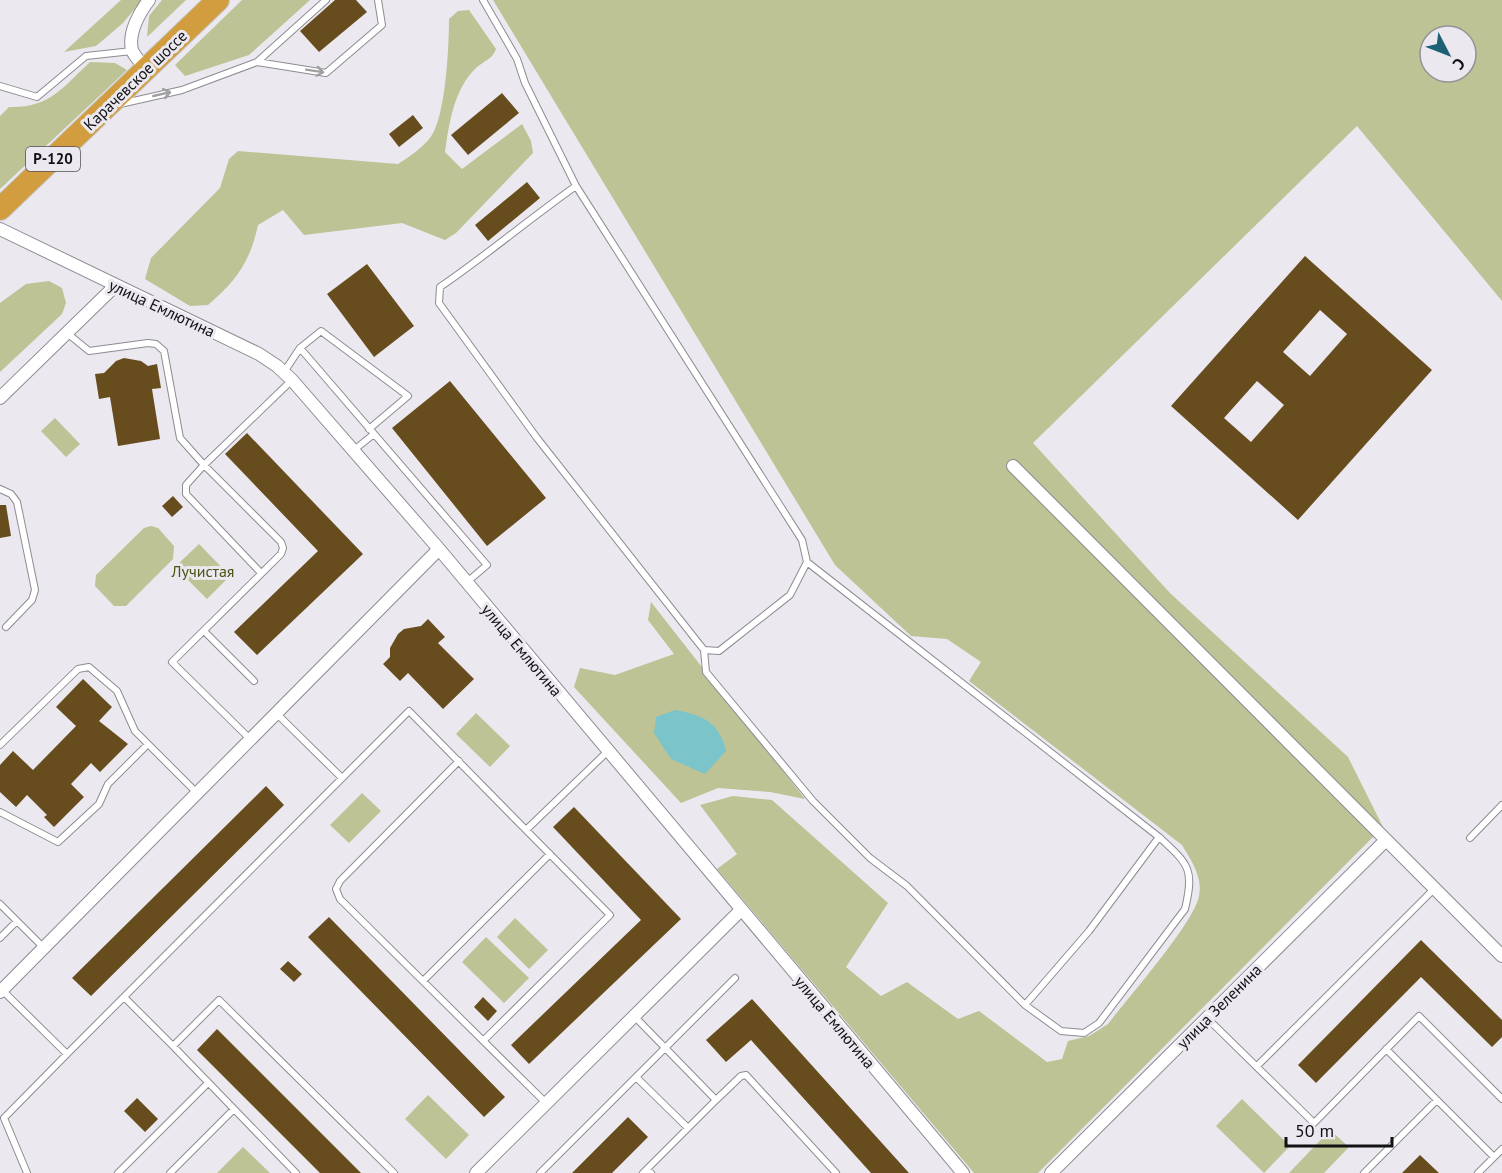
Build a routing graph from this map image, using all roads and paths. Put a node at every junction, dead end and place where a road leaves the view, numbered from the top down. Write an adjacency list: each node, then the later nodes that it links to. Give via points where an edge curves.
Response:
1 (148, 0): 6 (street, via 132,32)
2 (218, 0): 8 (highway, Карачевское шоссе / Р-120)
3 (326, 0): 7 (lane)
4 (378, 0): 7 (lane, one-way to 4, via 326,73 382,25)
5 (483, 0): 11 (lane, via 517,59)
6 (132, 51): 8 (street); 9 (lane, via 86,56 37,97)
7 (257, 62): 10 (lane, one-way to 7, via 182,90)
8 (147, 69): 10 (highway, Карачевское шоссе / Р-120)
9 (0, 86)
10 (105, 108): 12 (highway, Карачевское шоссе / Р-120)
11 (576, 186): 25 (lane, via 802,540); 30 (lane, via 440,287 439,303 537,438)
12 (0, 209)
13 (0, 229): 14 (street, улица Емлютина)
14 (115, 286): 15 (street); 17 (street, улица Емлютина, via 259,354)
15 (67, 333): 18 (street); 21 (lane, via 88,351 148,343 164,351 180,438)
16 (300, 348): 17 (lane); 19 (lane); 19 (lane, via 321,331 408,396)
17 (288, 376): 20 (street, улица Емлютина); 21 (lane)
18 (0, 398)
19 (371, 431): 20 (lane); 27 (lane, via 487,565)
20 (354, 450): 24 (street, улица Емлютина)
21 (204, 465): 26 (lane, via 186,486 187,497); 26 (lane, via 281,542 281,555)
22 (1013, 466): 45 (street)
23 (0, 489): 28 (lane, via 11,494 19,508 35,590 32,600)
24 (438, 549): 27 (street, улица Емлютина); 32 (street)
25 (807, 562): 30 (lane, via 790,595 719,651); 43 (lane)
26 (261, 573): 29 (lane)
27 (467, 582): 36 (street, улица Емлютина)
28 (6, 627)
29 (204, 631): 31 (lane); 33 (lane, via 172,662)
30 (704, 650): 58 (lane, via 706,672 813,801 870,858 907,886)
31 (254, 681)
32 (276, 713): 33 (street); 38 (lane)
33 (250, 739): 39 (street)
34 (148, 744): 35 (lane, via 135,730 117,691 94,669 84,666); 39 (lane); 41 (lane, via 108,784 99,804 58,842)
35 (0, 745)
36 (607, 752): 42 (lane); 49 (street, улица Емлютина)
37 (459, 761): 38 (lane, via 409,711); 42 (lane); 55 (lane, via 340,881 336,890 340,899)
38 (342, 778): 57 (lane)
39 (197, 793): 52 (street)
40 (1502, 805): 44 (lane)
41 (0, 812)
42 (526, 830): 46 (lane)
43 (1159, 837): 58 (lane, via 1089,931); 58 (lane, via 1186,862 1190,887 1185,909 1099,1023 1084,1033 1061,1031)
44 (1470, 838)
45 (1386, 840): 47 (street); 60 (street, улица Зеленина)
46 (550, 854): 55 (lane); 61 (lane, via 610,915)
47 (1435, 888): 53 (street); 66 (lane)
48 (0, 904): 50 (lane)
49 (740, 910): 59 (street); 86 (street, улица Емлютина)
50 (17, 921): 51 (lane); 52 (lane)
51 (0, 938)
52 (44, 948): 56 (street)
53 (1502, 956)
54 (735, 978): 63 (lane)
55 (424, 980): 61 (lane)
56 (1, 991): 65 (lane)
57 (125, 998): 62 (lane); 65 (lane)
58 (1025, 1005)
59 (634, 1016): 63 (lane); 72 (street)
60 (1208, 1017): 66 (lane); 87 (street, улица Зеленина)
61 (484, 1040): 72 (lane)
62 (173, 1046): 68 (lane); 82 (lane, via 219,1000)
63 (664, 1048): 67 (lane); 69 (lane)
64 (1386, 1049): 66 (lane, via 1314,1123); 70 (lane); 71 (lane, via 1419,1016)
65 (67, 1054): 78 (lane, via 4,1118)
66 (1257, 1066)
67 (636, 1077): 74 (lane); 84 (lane)
68 (207, 1084): 73 (lane); 79 (lane)
69 (716, 1100): 74 (lane); 85 (lane, via 746,1075)
70 (1437, 1100): 76 (lane); 88 (lane)
71 (1502, 1100)
72 (546, 1103): 83 (street)
73 (233, 1110): 80 (lane); 81 (lane)
74 (688, 1128): 77 (lane)
75 (1502, 1149): 76 (lane)
76 (1494, 1157): 89 (lane)
77 (647, 1172)
78 (27, 1173)
79 (118, 1173)
80 (170, 1173)
81 (296, 1173)
82 (394, 1173)
83 (476, 1173)
84 (540, 1173)
85 (836, 1173)
86 (963, 1173)
87 (1052, 1173)
88 (1364, 1173)
89 (1478, 1173)

